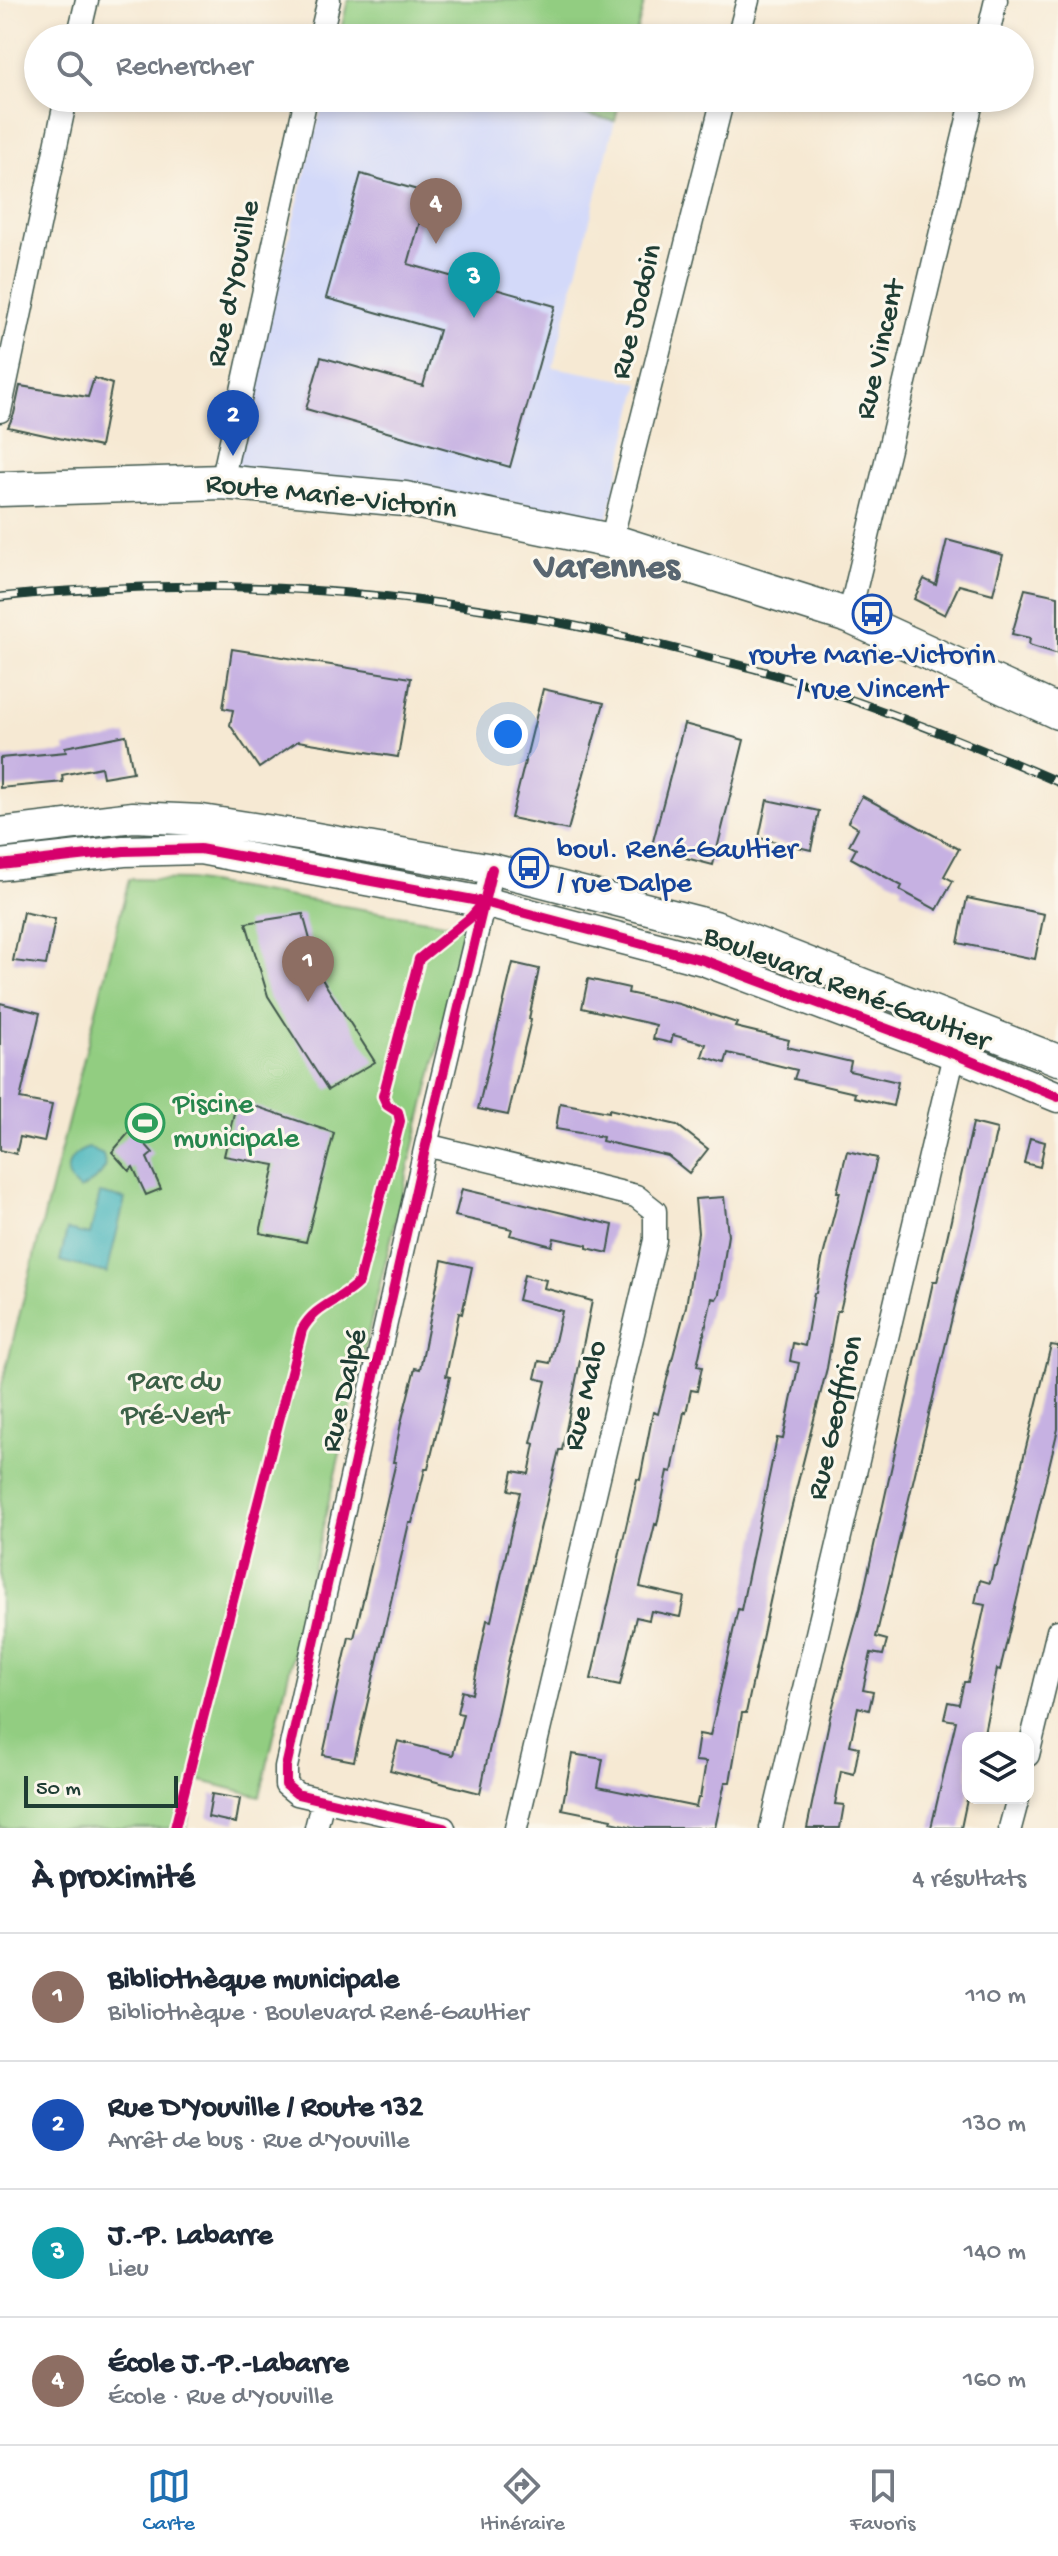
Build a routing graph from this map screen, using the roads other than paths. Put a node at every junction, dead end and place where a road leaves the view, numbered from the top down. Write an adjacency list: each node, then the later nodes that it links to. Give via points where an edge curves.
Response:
1 (87, 0): 5 (street)
2 (329, 0): 6 (street)
3 (748, 0): 7 (street)
4 (996, 0): 8 (street)
5 (81, 24)
6 (323, 24)
7 (742, 24)
8 (990, 24)
9 (63, 112): 13 (street)
10 (303, 112): 14 (street, Rue d'Youville)
11 (719, 112): 16 (street, Rue Jodoin)
12 (970, 112): 17 (street, Rue Vincent)
13 (0, 411)
14 (222, 482): 15 (main road, Route Marie-Victorin); 16 (main road, Route Marie-Victorin, via 405,499)
15 (0, 489)
16 (611, 541): 17 (main road, Route Marie-Victorin)
17 (849, 616): 18 (main road, Route Marie-Victorin)
18 (1058, 712)
19 (0, 833): 20 (street, Boulevard René-Gaultier, via 133,817)
20 (201, 835): 21 (street, Boulevard René-Gaultier, via 124,851); 22 (street, Boulevard René-Gaultier, via 311,837); 23 (street, Boulevard René-Gaultier)
21 (0, 865)
22 (492, 869): 23 (street, Rue Dalpé); 24 (street, Boulevard René-Gaultier, via 715,926)
23 (484, 902): 25 (street, Boulevard René-Gaultier, via 703,960); 28 (street, Rue Dalpé)
24 (962, 1021): 25 (street, Rue Geoffrion); 26 (street, Boulevard René-Gaultier)
25 (954, 1054): 27 (street, Boulevard René-Gaultier); 36 (street, Rue Geoffrion)
26 (1058, 1060)
27 (1058, 1097)
28 (426, 1145): 31 (street, Rue Dalpé, via 286,1767 286,1785 297,1794); 35 (street, Rue Malo, via 636,1196 655,1211 655,1240)
29 (1058, 1631): 30 (street)
30 (1034, 1732)
31 (323, 1800): 33 (street); 34 (street)
32 (1016, 1804): 37 (street)
33 (316, 1828)
34 (444, 1828)
35 (516, 1828)
36 (771, 1828)
37 (1010, 1828)

